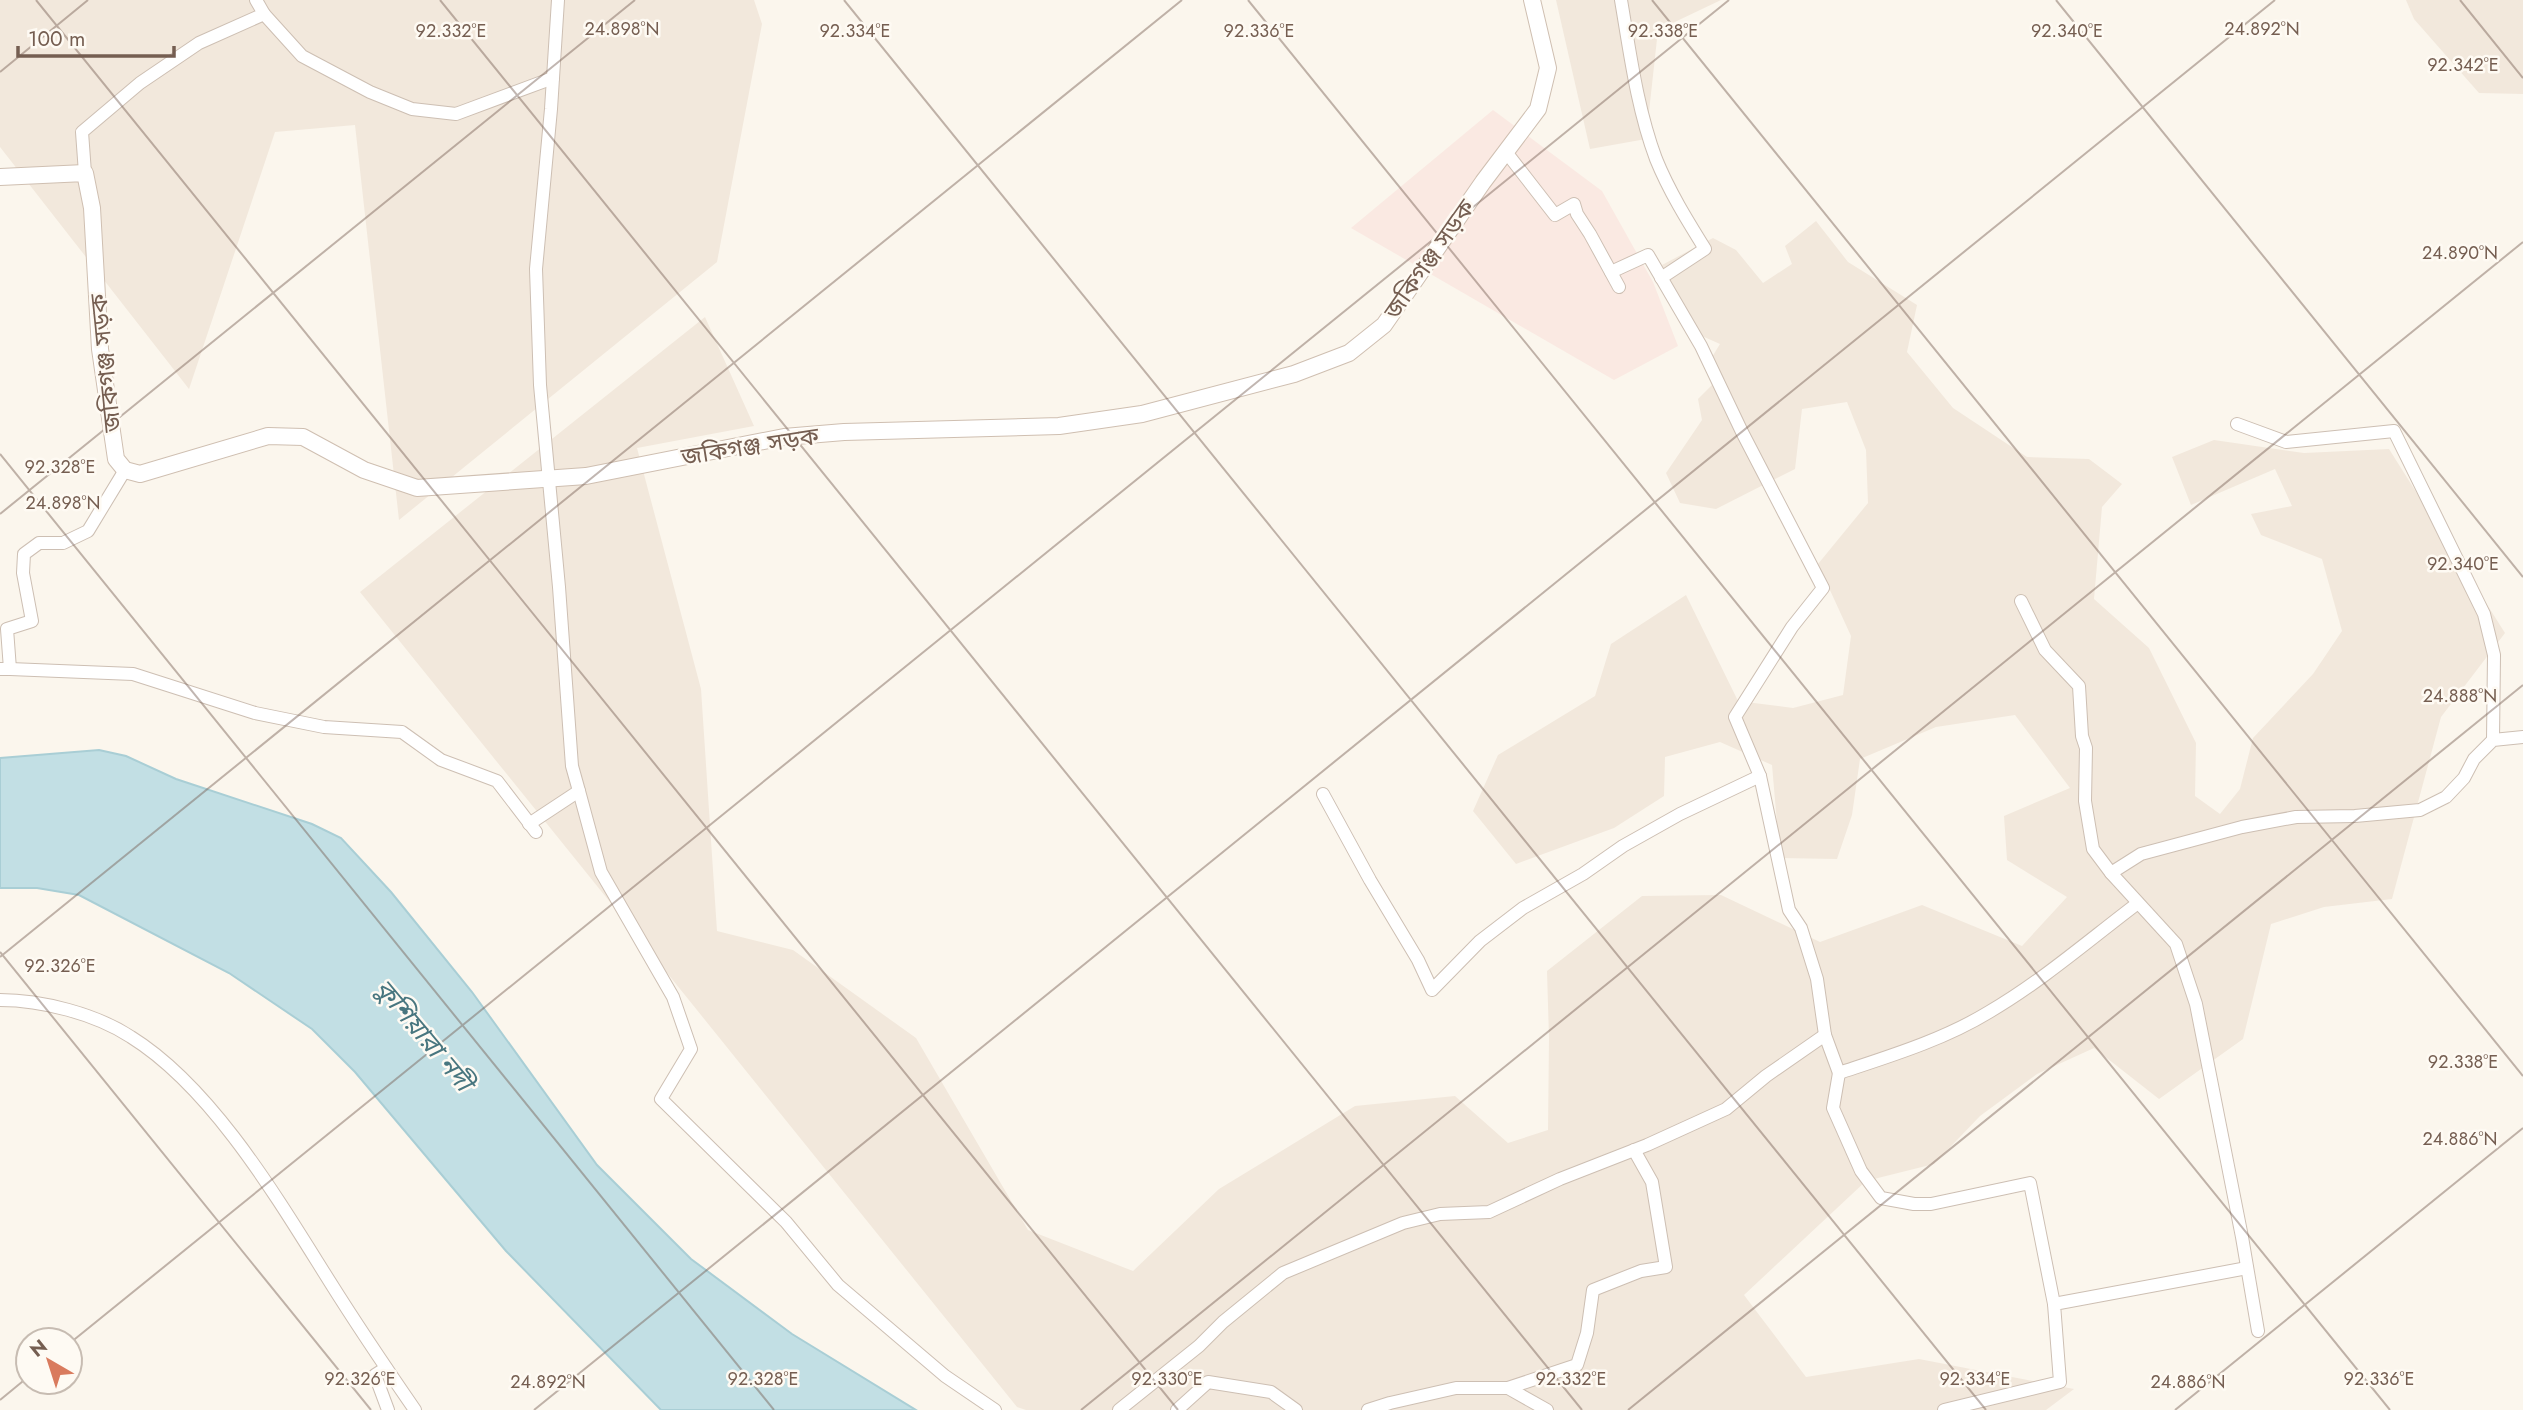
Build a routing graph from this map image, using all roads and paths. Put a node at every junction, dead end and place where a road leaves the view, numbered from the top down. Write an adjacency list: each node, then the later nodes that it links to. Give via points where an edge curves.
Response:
1 (256, 0): 5 (street)
2 (558, 0): 6 (street)
3 (1621, 0): 11 (street, via 1656,158 1705,249)
4 (1534, 1): 7 (main road, জকিগঞ্জ সড়ক, via 1548,68 1538,109)
5 (264, 15): 6 (street, via 302,56 412,109 456,114); 8 (street, via 199,43 140,83 82,132)
6 (553, 78): 15 (street, via 536,269)
7 (1506, 152): 10 (street, via 1555,215 1574,204); 15 (main road, জকিগঞ্জ সড়ক, via 1384,325 1349,353 1294,374 1142,414 1059,426 820,434)
8 (85, 173): 9 (main road); 14 (main road, জকিগঞ্জ সড়ক, via 92,208 100,349 116,459)
9 (0, 177)
10 (1611, 272): 11 (street, via 1648,255); 12 (street)
11 (1661, 278): 20 (street, via 1701,346 1823,588 1792,627 1735,717)
12 (1619, 287)
13 (2237, 425): 19 (street, via 2286,442 2394,431 2484,614 2494,655)
14 (125, 470): 15 (main road, জকিগঞ্জ সড়ক, via 141,474 268,436 303,437 364,470 417,488); 17 (street, via 88,531 63,543 39,544 24,554 32,621 7,629)
15 (547, 479): 21 (street, via 572,766)
16 (2021, 601): 23 (street, via 2045,650 2079,686 2086,748 2085,801 2093,849)
17 (5, 669): 21 (street, via 133,674 255,713 324,727 402,732 441,760 497,781 533,828)
18 (2523, 737): 19 (street)
19 (2493, 740): 23 (street, via 2446,797 2420,810 2296,817 2242,827 2141,854)
20 (1760, 776): 22 (street, via 1680,814 1523,908 1480,941 1432,990); 26 (street, via 1789,910 1801,928 1817,979)
21 (579, 791): 36 (street, via 601,872 673,997 691,1049 661,1098 786,1222 838,1285 945,1376)
22 (1323, 794)
23 (2111, 873): 24 (street)
24 (2137, 903): 27 (street, via 1988,1013 1923,1044); 29 (street, via 2176,944 2196,1004)
25 (0, 1000): 32 (street, via 89,1016 132,1037 183,1079 236,1141 288,1214)
26 (1825, 1035): 27 (street); 28 (street, via 1726,1109)
27 (1839, 1073): 30 (street, via 1833,1108 1861,1171 1881,1198 1931,1204 2030,1183)
28 (1634, 1150): 33 (street, via 1651,1182 1666,1267 1641,1271 1593,1290 1577,1365); 37 (street, via 1489,1212 1440,1214 1403,1223 1283,1273)
29 (2248, 1268): 30 (street); 31 (street)
30 (2054, 1304): 42 (street, via 2060,1382)
31 (2258, 1331)
32 (386, 1368): 34 (street, via 376,1376); 35 (street)
33 (1508, 1388): 40 (street, via 1456,1388); 41 (street)
34 (388, 1410)
35 (415, 1410)
36 (995, 1410)
37 (1119, 1410)
38 (1177, 1410): 39 (street, via 1208,1382 1271,1392)
39 (1296, 1410)
40 (1368, 1410)
41 (1547, 1410)
42 (1944, 1410)

